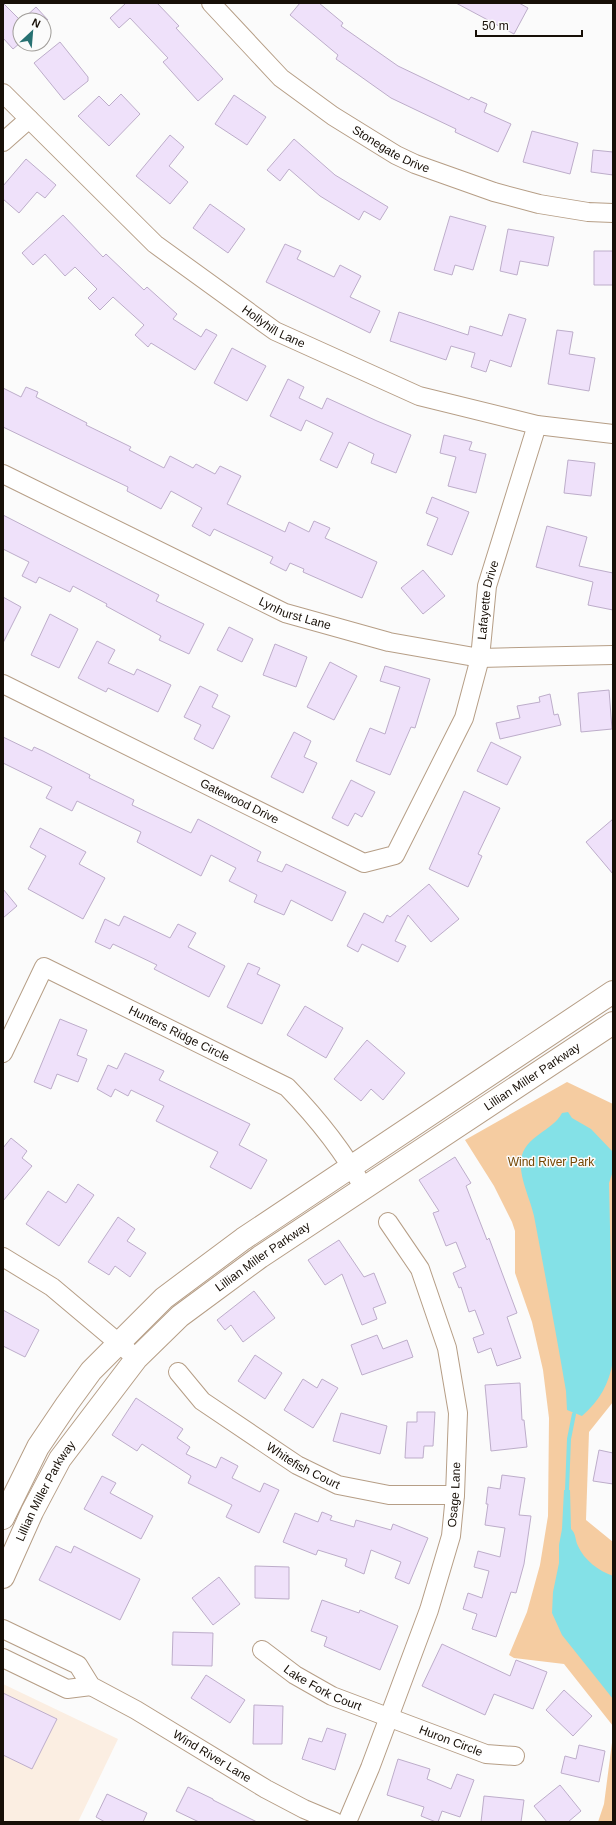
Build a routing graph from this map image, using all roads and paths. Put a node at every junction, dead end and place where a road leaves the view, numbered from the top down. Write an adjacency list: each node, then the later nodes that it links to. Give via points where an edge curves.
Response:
1 (211, 3): 5 (street, Stonegate Drive, via 282,78 333,116 396,155 494,192 539,204 588,212)
2 (3, 93): 3 (street, Hollyhill Lane)
3 (29, 119): 4 (street); 6 (street, Hollyhill Lane, via 155,244 275,331 419,396)
4 (3, 142)
5 (613, 213)
6 (536, 425): 7 (street, Hollyhill Lane); 10 (street, Lafayette Drive, via 487,586)
7 (613, 434)
8 (3, 474): 10 (street, Lynhurst Lane, via 285,613 389,642)
9 (613, 655): 10 (street, Lynhurst Lane)
10 (480, 658): 12 (street, Lafayette Drive, via 464,718)
11 (3, 684): 12 (street, Gatewood Drive, via 364,863 395,855)
12 (436, 773)
13 (613, 992): 16 (main road, Lillian Miller Parkway)
14 (613, 1023): 17 (main road, Lillian Miller Parkway)
15 (3, 1053): 16 (street, Hunters Ridge Circle, via 44,967 287,1087 312,1113)
16 (351, 1166): 17 (street, Hunters Ridge Circle); 20 (main road, Lillian Miller Parkway, via 243,1239 164,1298)
17 (363, 1187): 21 (main road, Lillian Miller Parkway, via 260,1256 180,1316)
18 (388, 1222): 23 (street, Osage Lane, via 420,1269 447,1348 458,1413)
19 (3, 1256): 20 (street, via 52,1287)
20 (120, 1343): 21 (street); 24 (main road, Lillian Miller Parkway, via 92,1371 38,1447)
21 (136, 1359): 25 (main road, Lillian Miller Parkway, via 60,1459 32,1512)
22 (178, 1372): 23 (street, Whitefish Court, via 202,1401 297,1465 338,1485 389,1495)
23 (455, 1495): 30 (street, Osage Lane, via 451,1536 429,1610)
24 (3, 1518)
25 (3, 1578)
26 (3, 1629): 29 (street, via 78,1665)
27 (262, 1650): 30 (street, Lake Fork Court, via 295,1675 332,1696)
28 (3, 1658): 29 (street, via 68,1689)
29 (91, 1686): 32 (street, Wind River Lane, via 136,1710 266,1789)
30 (389, 1716): 31 (street, Huron Circle, via 486,1754); 33 (street, Osage Lane)
31 (515, 1756)
32 (335, 1822)
33 (347, 1822)

